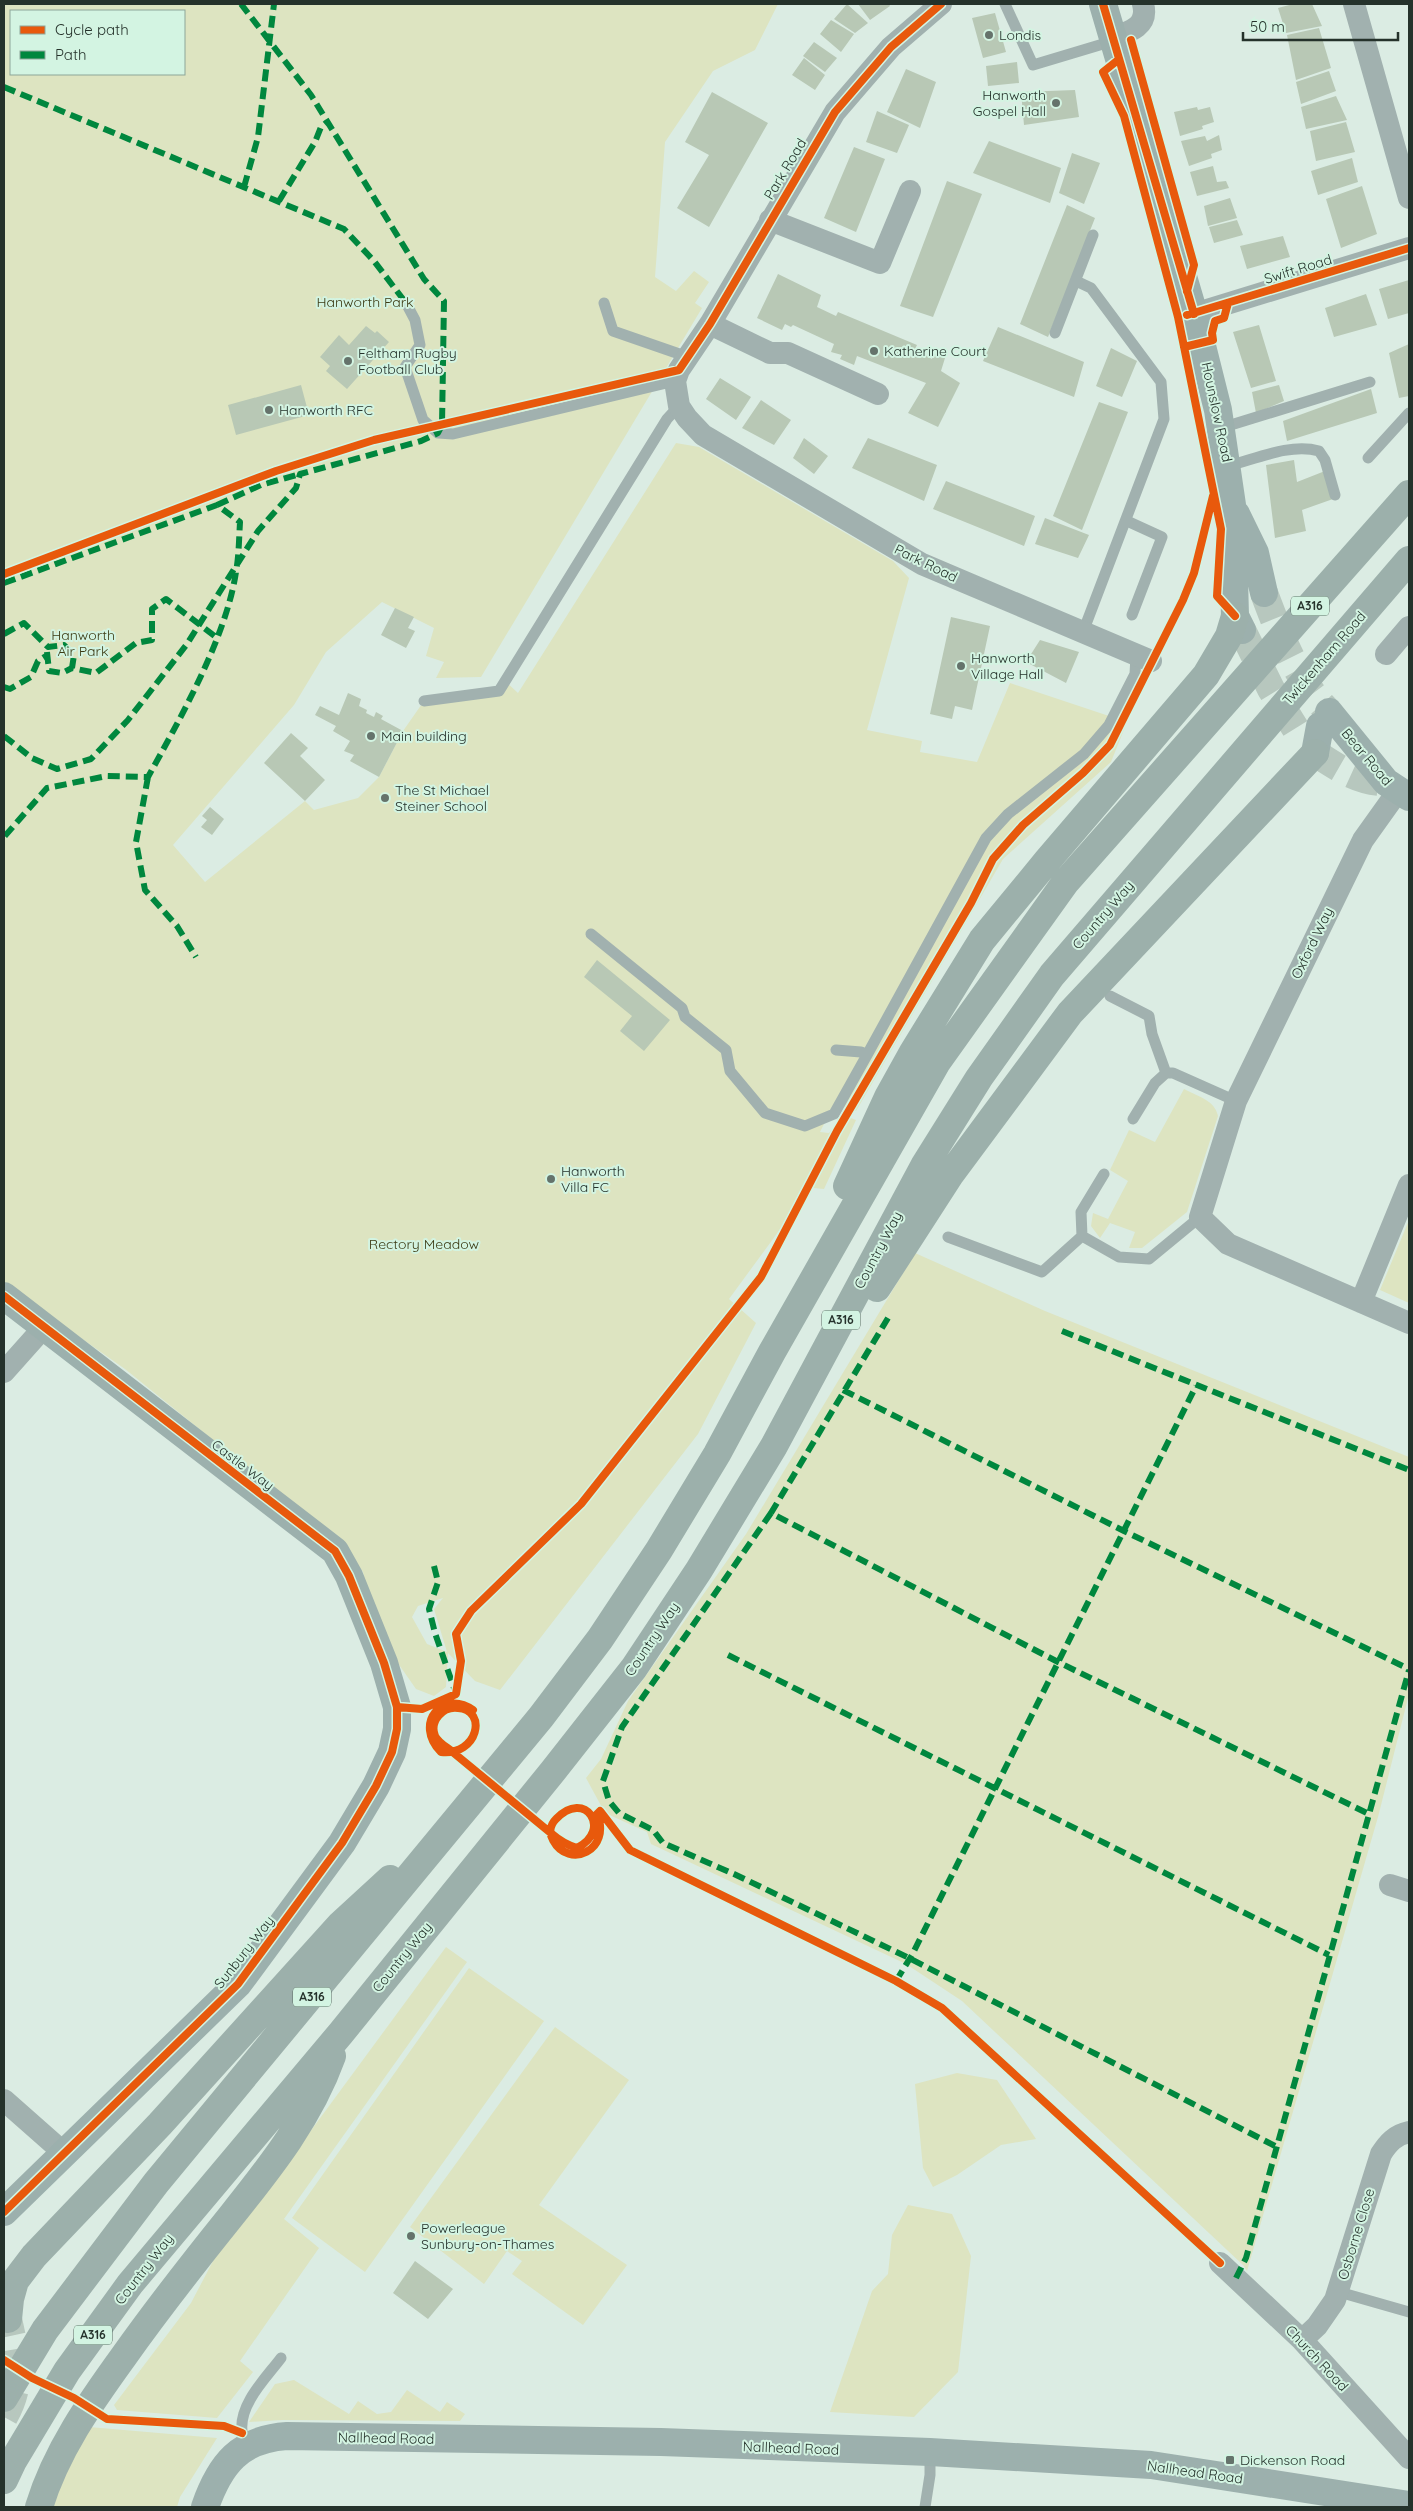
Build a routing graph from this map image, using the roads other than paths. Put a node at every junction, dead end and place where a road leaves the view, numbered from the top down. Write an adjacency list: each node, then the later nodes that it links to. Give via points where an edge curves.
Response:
1 (941, 4): 10 (street, Park Road, via 890,47 835,112)
2 (1005, 4): 6 (lane, via 1033,65)
3 (1103, 4): 6 (street, Hounslow Road)
4 (1143, 4): 6 (street, via 1144,19 1139,26)
5 (1354, 4): 7 (street)
6 (1113, 40): 16 (street, Hounslow Road)
7 (1401, 135): 9 (street)
8 (910, 191): 10 (street, via 880,263)
9 (1409, 198)
10 (770, 220): 17 (street, Park Road)
11 (1093, 235): 13 (lane)
12 (1409, 248): 16 (street, Swift Road)
13 (1076, 281): 18 (lane); 31 (lane, via 1091,288 1161,382 1164,419)
14 (406, 303): 20 (lane, via 415,320 420,345 405,367 423,420 438,433 453,434)
15 (604, 303): 19 (lane, via 613,331)
16 (1194, 314): 25 (street, Hounslow Road)
17 (710, 324): 19 (street, Park Road); 22 (street, via 770,353 788,353)
18 (1055, 333)
19 (688, 357): 20 (street, Park Road)
20 (676, 381): 23 (street, Park Road)
21 (1370, 382): 25 (lane)
22 (878, 394)
23 (679, 406): 37 (street, Park Road, via 703,435 922,564); 40 (lane, via 667,419 499,691)
24 (1409, 412): 26 (lane)
25 (1221, 428): 27 (street, Hounslow Road)
26 (1368, 458)
27 (1228, 466): 28 (lane, via 1295,449 1319,451); 30 (street, Hounslow Road)
28 (1335, 494)
29 (1409, 494): 60 (highway, A316, via 1066,883 937,1062)
30 (1232, 506): 33 (street, Hounslow Road, via 1255,553); 35 (street, Hounslow Road)
31 (1127, 521): 34 (lane, via 1162,537); 37 (lane)
32 (1409, 560): 42 (highway, Twickenham Road / A316)
33 (1264, 594)
34 (1132, 615)
35 (1238, 623): 60 (highway, via 1206,675 977,948 888,1097)
36 (1409, 626): 38 (street)
37 (1083, 632): 39 (street, Park Road)
38 (1386, 654)
39 (1143, 658): 47 (lane, via 1109,725 1084,754 1008,814 986,838)
40 (424, 701)
41 (1316, 732): 43 (street, Bear Road); 62 (highway, via 1070,1013 950,1175)
42 (1239, 756): 62 (highway, Country Way / A316, via 1052,974 979,1078 924,1166)
43 (1398, 790): 49 (street, Oxford Way, via 1363,840)
44 (590, 934): 47 (lane, via 682,1008 685,1017 726,1050 730,1071 765,1113 805,1126 834,1114)
45 (1110, 996): 48 (lane, via 1149,1016)
46 (836, 1050): 47 (lane)
47 (867, 1055)
48 (1166, 1073): 49 (lane, via 1174,1072); 50 (lane, via 1155,1083)
49 (1236, 1100): 53 (street, Oxford Way)
50 (1133, 1119)
51 (1104, 1174): 54 (lane, via 1081,1212)
52 (1409, 1185): 57 (street)
53 (1200, 1217): 54 (lane, via 1149,1259 1119,1257); 57 (street, via 1228,1244)
54 (1082, 1236): 55 (lane, via 1042,1272)
55 (948, 1237)
56 (4, 1296): 59 (street, Castle Way)
57 (1361, 1302): 58 (street)
58 (1409, 1323)
59 (45, 1326): 61 (street); 63 (street, Castle Way, via 335,1551 349,1576)
60 (772, 1352): 64 (highway, A316, via 712,1462 600,1639)
61 (4, 1372)
62 (774, 1446): 65 (highway, Country Way / A316, via 699,1570 634,1668)
63 (398, 1707): 68 (street, Sunbury Way, via 392,1752 376,1786 342,1843 238,1984)
64 (465, 1810): 73 (highway, via 341,1924 154,2130 34,2256 15,2281); 76 (highway, A316, via 156,2182 45,2330)
65 (340, 2033): 80 (highway, Country Way / A316, via 130,2284 67,2372); 83 (highway, via 325,2075 298,2128 168,2295 87,2407 46,2485)
66 (4, 2100): 68 (street)
67 (1409, 2132): 71 (street, Osborne Close, via 1398,2135 1381,2154)
68 (64, 2153): 69 (street, Sunbury Way)
69 (4, 2212)
70 (1220, 2263): 74 (street, Church Road)
71 (1339, 2292): 72 (lane); 74 (street, Osborne Close, via 1328,2312)
72 (1409, 2312)
73 (8, 2319)
74 (1302, 2340): 79 (street, Church Road)
75 (281, 2358): 77 (lane, via 248,2403 242,2432)
76 (4, 2398)
77 (249, 2445): 78 (street, Nallhead Road, via 266,2437 288,2436 661,2442); 84 (street, Nallhead Road, via 226,2464)
78 (930, 2452): 81 (street, Nallhead Road, via 1151,2465); 85 (lane)
79 (1409, 2458)
80 (4, 2480)
81 (1322, 2499): 82 (street, Nallhead Road)
82 (1409, 2505)
83 (39, 2507)
84 (205, 2507)
85 (925, 2507)

